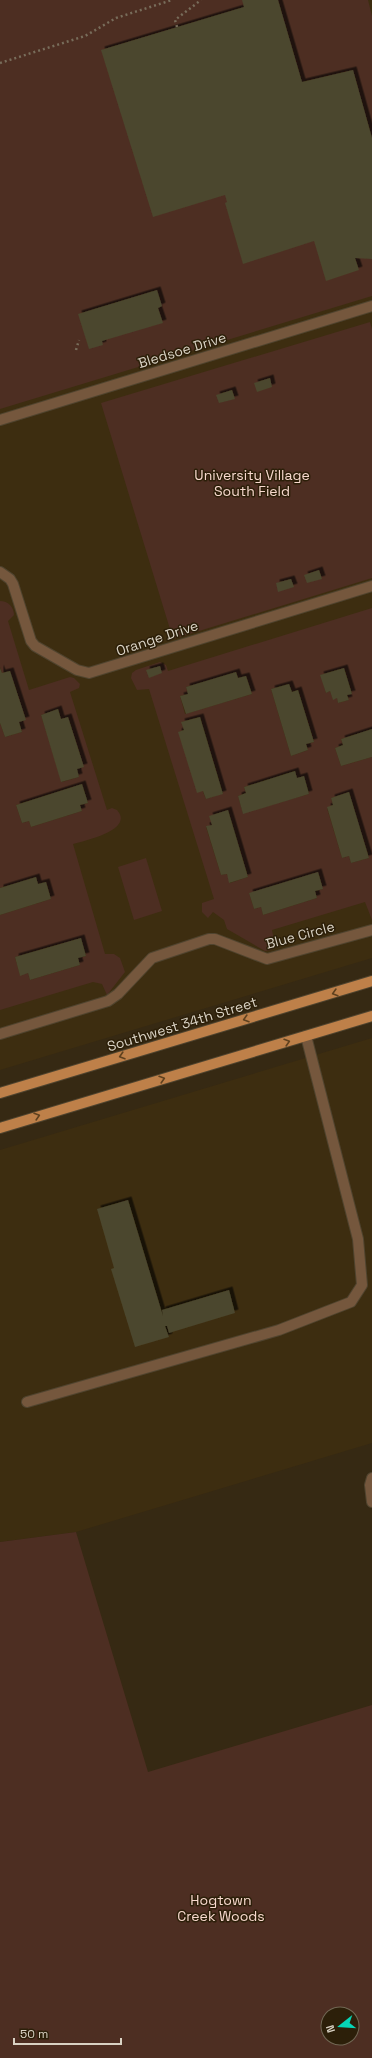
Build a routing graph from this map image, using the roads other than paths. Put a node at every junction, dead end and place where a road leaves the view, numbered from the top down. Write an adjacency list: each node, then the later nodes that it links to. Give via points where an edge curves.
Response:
1 (372, 306): 2 (street, Bledsoe Drive)
2 (0, 420)
3 (0, 572): 4 (street, Orange Drive, via 13,584 31,641 35,646 77,670 89,673)
4 (372, 586)
5 (372, 930): 8 (street, Blue Circle, via 267,960 216,939 202,941 152,958 108,1001)
6 (372, 982): 10 (main road, Southwest 34th Street, one-way to 10)
7 (372, 1016): 9 (main road)
8 (0, 1034)
9 (306, 1036): 11 (main road, one-way to 9); 12 (street, via 358,1239 362,1285 351,1302 279,1330)
10 (0, 1093)
11 (0, 1128)
12 (27, 1402)
13 (372, 1478): 14 (street)
14 (372, 1502)

